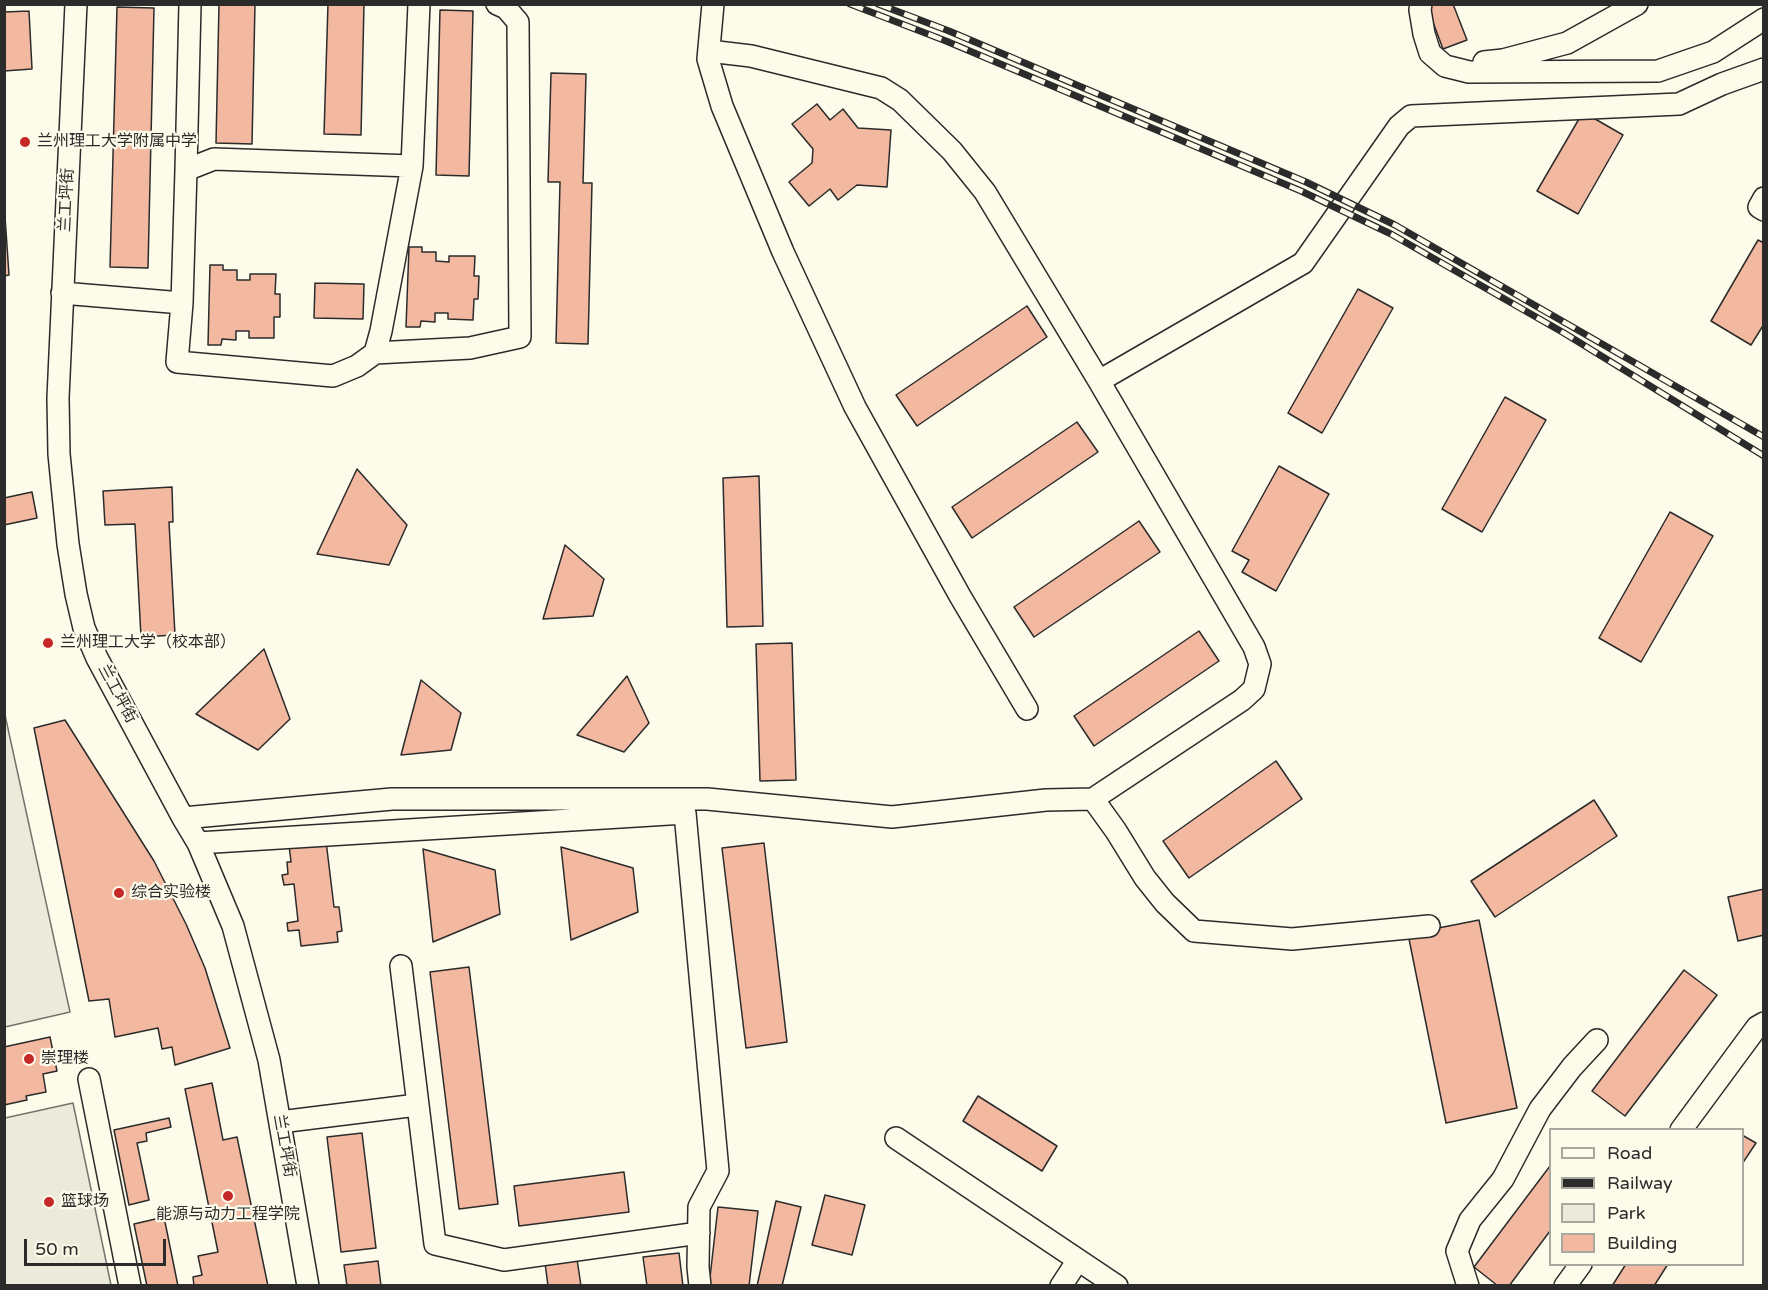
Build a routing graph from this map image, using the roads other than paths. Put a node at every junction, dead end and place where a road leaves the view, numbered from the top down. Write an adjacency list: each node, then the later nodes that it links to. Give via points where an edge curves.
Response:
1 (76, 4): 16 (street, 兰工坪街)
2 (190, 4): 13 (street)
3 (419, 4): 12 (street)
4 (497, 4): 18 (street, via 518,22 520,337 470,348)
5 (713, 4): 9 (street)
6 (1421, 4): 10 (street, via 1430,54)
7 (1636, 4): 10 (street, via 1567,43 1503,60)
8 (1764, 19): 10 (street, via 1713,52 1658,71 1469,72)
9 (709, 51): 19 (street, via 751,56 881,88 900,100 952,151 986,192); 20 (street, via 722,106 783,252 855,407)
10 (1444, 66)
11 (1764, 69): 19 (street, via 1679,104 1411,116 1399,126 1303,263)
12 (412, 166): 13 (street, via 214,159); 18 (street)
13 (186, 170): 17 (street)
14 (1764, 198): 15 (street, via 1759,207)
15 (1764, 210)
16 (62, 293): 17 (street); 22 (street, 兰工坪街, via 59,454 76,594 97,658)
17 (182, 303): 18 (street, via 177,362 333,376 357,366)
18 (375, 352)
19 (1099, 381): 21 (street, via 1254,647 1260,664 1254,689 1242,700)
20 (1027, 709)
21 (1093, 799): 22 (street, via 1046,800 892,817 707,799 392,800); 24 (street, via 1145,878 1194,931 1292,939)
22 (183, 818): 23 (street, 兰工坪街)
23 (198, 843): 30 (street, 兰工坪街, via 233,926 270,1060); 33 (street, via 686,813 718,1171 699,1207)
24 (1429, 926)
25 (401, 966): 29 (street)
26 (1764, 1023): 31 (street, via 1757,1027)
27 (1597, 1040): 41 (street, via 1540,1109 1503,1179 1470,1220 1457,1251)
28 (89, 1079): 36 (street)
29 (417, 1105): 30 (street); 33 (street, via 435,1244 504,1260)
30 (280, 1122): 37 (street, 兰工坪街)
31 (1682, 1128)
32 (896, 1138): 34 (street)
33 (699, 1233): 38 (street)
34 (1078, 1260): 39 (street); 40 (street)
35 (1580, 1266): 42 (street)
36 (130, 1286)
37 (308, 1286)
38 (700, 1286)
39 (1061, 1286)
40 (1117, 1286)
41 (1468, 1286)
42 (1565, 1286)

